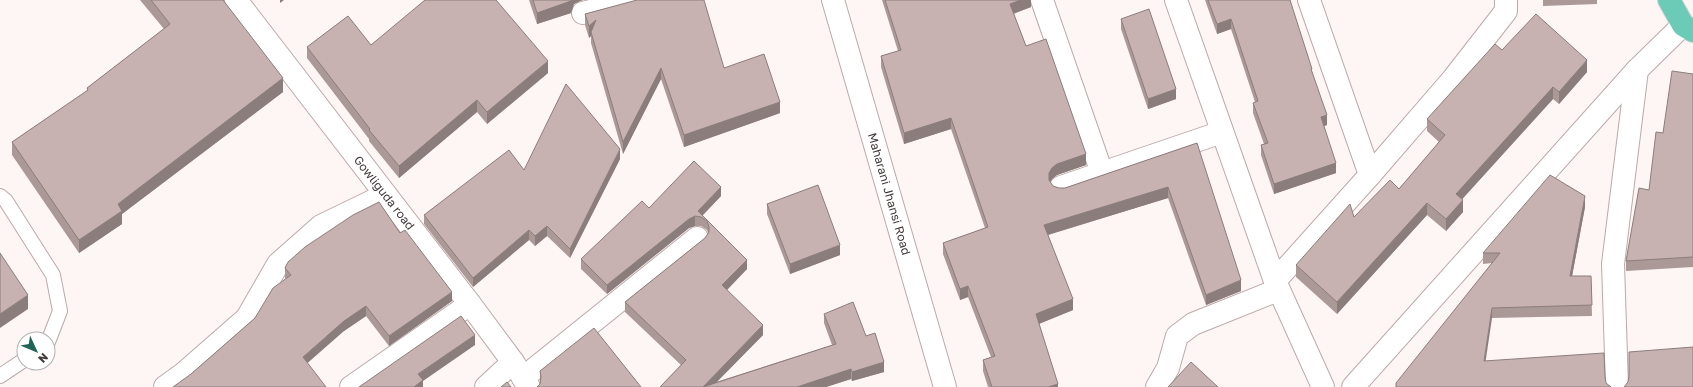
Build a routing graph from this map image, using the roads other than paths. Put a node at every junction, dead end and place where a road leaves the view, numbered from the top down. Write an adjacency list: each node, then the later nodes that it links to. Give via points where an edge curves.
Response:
1 (236, 0): 16 (street, Gowliguda road)
2 (633, 0): 9 (street)
3 (833, 0): 28 (street, Maharani Jhansi Road)
4 (1042, 0): 13 (street)
5 (1176, 0): 12 (street)
6 (1309, 0): 14 (street)
7 (1506, 0): 14 (street, via 1506,11 1454,79)
8 (1669, 0): 10 (highway)
9 (583, 13)
10 (1688, 28): 11 (street)
11 (1637, 70): 31 (street); 32 (street, via 1613,264)
12 (1222, 132): 13 (street); 19 (street)
13 (1102, 173): 15 (street)
14 (1370, 175): 19 (street)
15 (1061, 187)
16 (385, 195): 20 (street, Gowliguda road); 25 (street, via 316,230 278,264 247,318)
17 (0, 196): 21 (lane, via 6,201 53,275 60,311)
18 (697, 238): 24 (street)
19 (1277, 285): 29 (street, via 1193,324 1177,336 1168,368); 30 (street)
20 (470, 304): 24 (street, Gowliguda road); 26 (street)
21 (52, 331)
22 (16, 365): 23 (lane)
23 (0, 376)
24 (522, 376): 27 (street)
25 (165, 387)
26 (351, 387)
27 (486, 387)
28 (945, 387)
29 (1157, 387)
30 (1323, 387)
31 (1352, 387)
32 (1617, 387)

